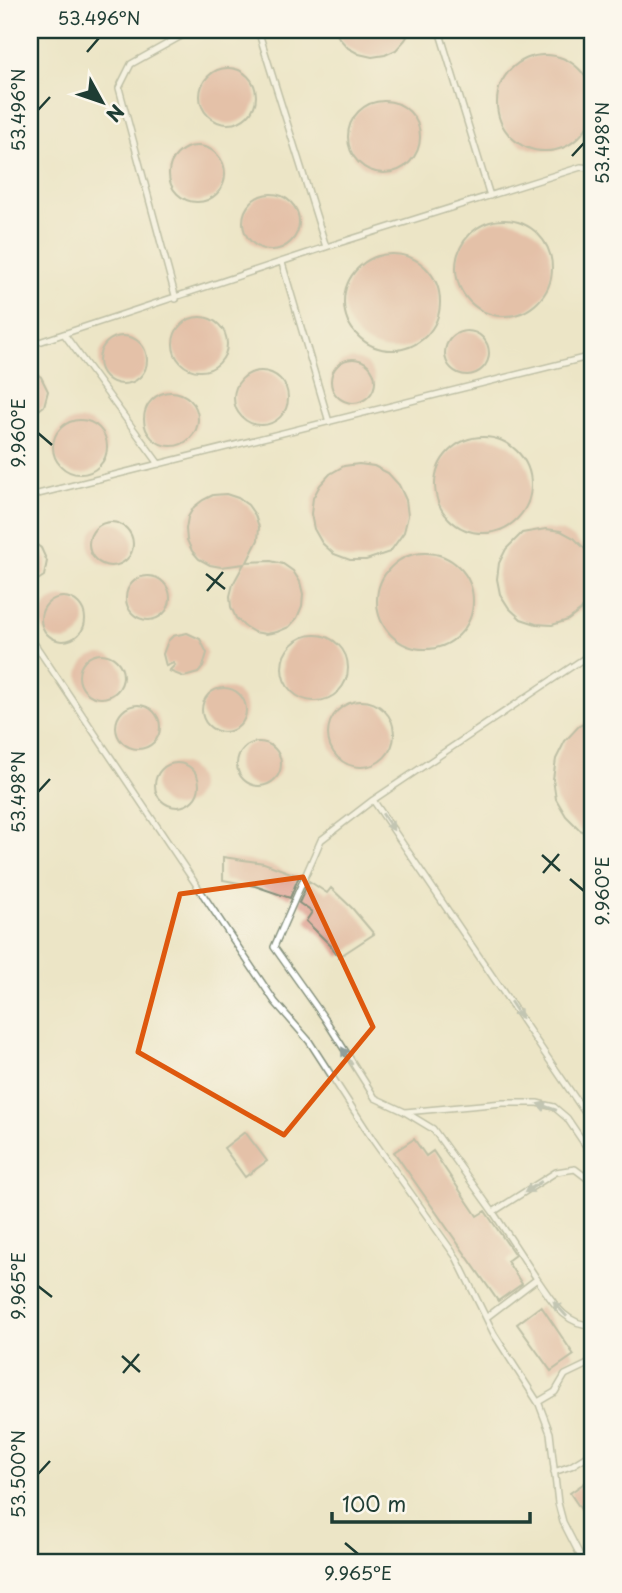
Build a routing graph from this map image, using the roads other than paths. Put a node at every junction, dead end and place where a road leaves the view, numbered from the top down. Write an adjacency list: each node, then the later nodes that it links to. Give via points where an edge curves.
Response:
1 (192, 30): 8 (lane, via 131,64 118,89)
2 (258, 30): 6 (lane)
3 (439, 30): 5 (lane)
4 (592, 167): 5 (lane)
5 (490, 196): 6 (lane)
6 (326, 247): 7 (lane)
7 (282, 262): 8 (lane); 12 (lane)
8 (176, 299): 9 (lane)
9 (64, 334): 10 (lane); 13 (lane)
10 (30, 345)
11 (592, 356): 12 (lane)
12 (328, 422): 13 (lane)
13 (159, 464): 14 (lane)
14 (30, 496)
15 (30, 637): 24 (lane, via 275,1002 309,1041 456,1258)
16 (592, 653): 17 (lane)
17 (373, 800): 18 (lane, one-way to 17, via 375,1098 274,947 321,840); 19 (lane, one-way to 19)
18 (405, 1112): 20 (lane, one-way to 18, via 567,1118 554,1107 537,1103); 22 (lane, via 433,1129)
19 (592, 1123)
20 (592, 1155)
21 (592, 1182): 22 (lane, one-way to 22, via 575,1169 556,1172)
22 (493, 1212): 23 (lane)
23 (537, 1279): 24 (lane); 25 (lane, one-way to 23, via 564,1315)
24 (487, 1317): 27 (lane)
25 (592, 1325)
26 (592, 1362): 27 (lane, via 565,1375 555,1392)
27 (538, 1402): 29 (lane, via 550,1433)
28 (592, 1453): 29 (lane)
29 (554, 1472): 30 (lane, via 563,1522)
30 (584, 1563)

